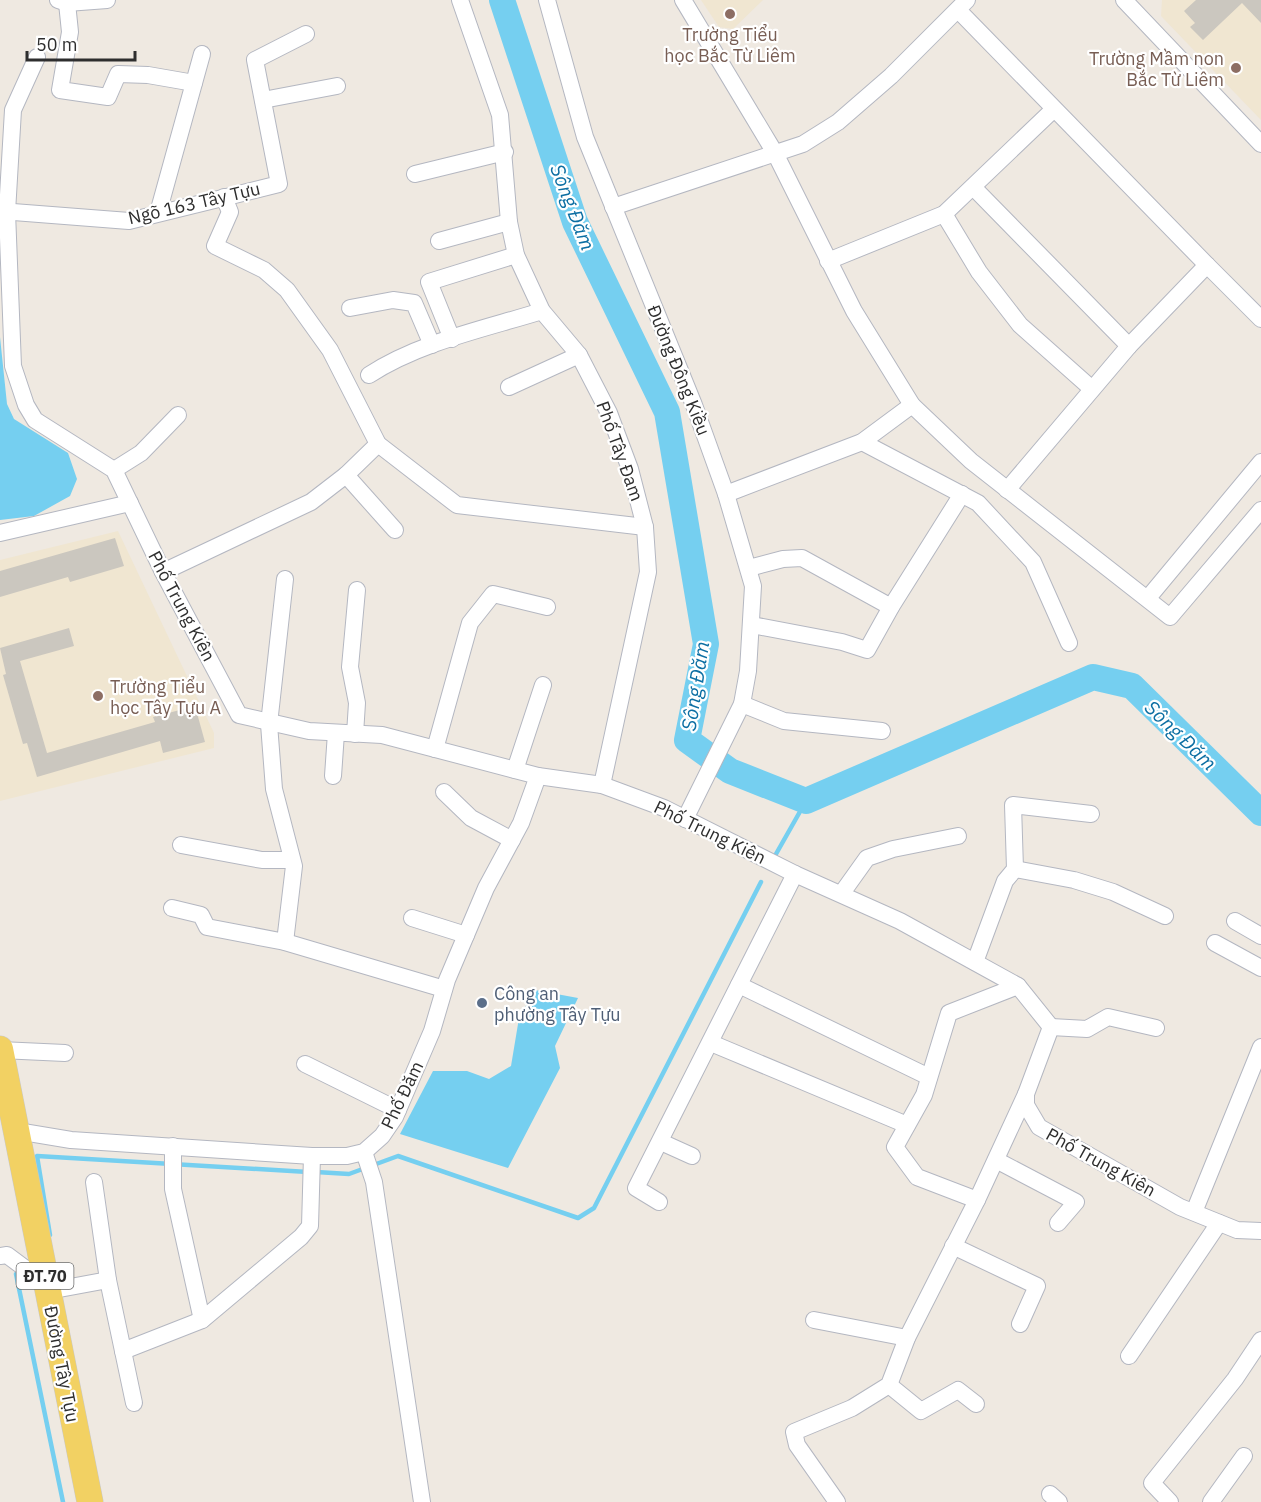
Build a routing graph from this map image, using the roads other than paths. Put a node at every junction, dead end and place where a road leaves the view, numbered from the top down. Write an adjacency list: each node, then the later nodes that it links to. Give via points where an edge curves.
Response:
1 (108, 0): 5 (street)
2 (460, 0): 17 (street, Phố Tây Đam, via 500,115)
3 (547, 0): 22 (street, Đường Đông Kiều, via 585,137)
4 (683, 0): 18 (street)
5 (63, 2): 11 (street, via 70,32 60,90 108,97 118,74)
6 (1131, 2): 16 (street)
7 (962, 5): 14 (street); 18 (street, via 838,122 803,144)
8 (306, 34): 13 (street, via 255,60)
9 (202, 54): 11 (street)
10 (37, 57): 15 (street)
11 (194, 83): 24 (street)
12 (337, 86): 13 (street)
13 (263, 99): 21 (street, Ngõ 163 Tây Tựu, via 279,183)
14 (1054, 109): 20 (street); 30 (street)
15 (7, 110): 23 (street)
16 (1261, 144)
17 (504, 152): 19 (street); 26 (street, Phố Tây Đam)
18 (775, 153): 22 (street); 29 (street)
19 (415, 174)
20 (974, 188): 25 (street); 36 (street)
21 (224, 197): 24 (street, Ngõ 163 Tây Tựu); 44 (street, via 230,212 215,246 264,270 287,290 330,350)
22 (613, 207): 49 (street, Đường Đông Kiều)
23 (3, 211): 24 (street, Ngõ 163 Tây Tựu, via 129,221); 46 (street, via 13,366 26,405 35,420)
24 (158, 213)
25 (944, 214): 29 (street); 40 (street, via 979,272 1020,326)
26 (509, 222): 27 (street); 28 (street, Phố Tây Đam)
27 (439, 241)
28 (516, 255): 32 (street, Phố Tây Đam); 34 (street, via 429,282)
29 (828, 261): 41 (street)
30 (1208, 265): 33 (street); 36 (street)
31 (350, 308): 35 (street, via 393,300 414,303)
32 (542, 311): 34 (street); 37 (street, Phố Tây Đam)
33 (1261, 319)
34 (452, 339): 35 (street)
35 (432, 345): 38 (street)
36 (1129, 346): 40 (street)
37 (579, 355): 39 (street); 53 (street, Phố Tây Đam, via 609,413 630,469)
38 (369, 375)
39 (509, 387)
40 (1092, 388): 48 (street)
41 (912, 405): 43 (street); 48 (street)
42 (178, 416): 46 (street, via 141,453)
43 (862, 442): 49 (street); 50 (street)
44 (378, 444): 47 (street); 53 (street, via 457,505)
45 (1261, 462): 60 (street)
46 (114, 470): 51 (street, Phố Trung Kiên)
47 (346, 475): 54 (street); 57 (street, via 311,502)
48 (1007, 490): 60 (street)
49 (726, 494): 56 (street, Đường Đông Kiều)
50 (962, 494): 62 (street); 64 (street, via 978,503 1033,562)
51 (130, 503): 55 (street); 57 (street, Phố Trung Kiên)
52 (1261, 510): 60 (street, via 1170,617)
53 (645, 527): 75 (street, Phố Tây Đam, via 648,572)
54 (395, 530)
55 (0, 533)
56 (749, 568): 62 (street, via 802,558); 63 (street, Đường Đông Kiều, via 753,586)
57 (163, 572): 67 (street, Phố Trung Kiên, via 239,715)
58 (285, 579): 67 (street)
59 (357, 590): 70 (street, via 350,667 357,703)
60 (1148, 598)
61 (547, 607): 71 (street, via 493,594 481,609 470,623)
62 (891, 607): 63 (street, via 867,650)
63 (752, 625): 66 (street, Đường Đông Kiều)
64 (1069, 643)
65 (543, 685): 72 (street)
66 (742, 704): 68 (street, via 784,721); 78 (street, Đường Đông Kiều)
67 (269, 724): 69 (street, Phố Trung Kiên); 82 (street, via 274,789)
68 (882, 730)
69 (336, 733): 70 (street, Phố Trung Kiên); 73 (street)
70 (356, 734): 71 (street, Phố Trung Kiên, via 382,735)
71 (435, 749): 72 (street, Phố Trung Kiên)
72 (515, 770): 74 (street, Phố Trung Kiên)
73 (333, 777)
74 (538, 777): 75 (street, Phố Trung Kiên); 80 (street, Phố Đăm)
75 (602, 785): 78 (street, Phố Trung Kiên)
76 (444, 792): 80 (street, via 471,818)
77 (1091, 814): 83 (street, via 1013,805)
78 (685, 819): 84 (street, Phố Trung Kiên)
79 (958, 836): 85 (street, via 867,858)
80 (512, 840): 90 (street, Phố Đăm)
81 (181, 845): 82 (street, via 262,860)
82 (292, 860): 92 (street)
83 (1015, 869): 87 (street, via 1113,892); 94 (street, via 1005,881)
84 (793, 872): 85 (street, Phố Trung Kiên); 96 (street)
85 (842, 893): 94 (street, Phố Trung Kiên)
86 (172, 908): 92 (street, via 201,915 207,927)
87 (1165, 916)
88 (412, 918): 90 (street)
89 (1235, 921): 91 (street)
90 (466, 935): 98 (street, Phố Đăm)
91 (1261, 936)
92 (285, 942): 98 (street)
93 (1215, 943): 95 (street)
94 (975, 962): 97 (street, Phố Trung Kiên)
95 (1261, 968)
96 (740, 985): 101 (street); 106 (street)
97 (1018, 986): 99 (street, Phố Trung Kiên); 106 (street, via 949,1013)
98 (444, 989): 108 (street, Phố Đăm, via 432,1031)
99 (1051, 1028): 100 (street, via 1087,1029 1108,1017); 107 (street)
100 (1156, 1028)
101 (711, 1043): 109 (street); 111 (street)
102 (1261, 1047): 120 (street)
103 (0, 1050): 104 (street); 110 (main road, Đường Tây Tựu / ĐT.70)
104 (65, 1053)
105 (305, 1064): 108 (street)
106 (929, 1077): 109 (street)
107 (1026, 1094): 116 (street); 120 (street, Phố Trung Kiên, via 1026,1105 1039,1127)
108 (398, 1110): 113 (street, Phố Đăm)
109 (907, 1125): 118 (street, via 895,1147 917,1177)
110 (17, 1131): 112 (street, via 71,1140); 127 (main road, Đường Tây Tựu / ĐT.70)
111 (661, 1142): 114 (street); 119 (street, via 636,1188)
112 (173, 1148): 115 (street); 128 (street, via 173,1189)
113 (365, 1155): 115 (street); 140 (street, via 374,1182)
114 (692, 1156)
115 (312, 1159): 128 (street, via 310,1226 302,1237)
116 (996, 1160): 118 (street); 121 (street, via 1076,1202)
117 (94, 1182): 126 (street)
118 (977, 1200): 124 (street)
119 (659, 1202)
120 (1194, 1212): 122 (street, Phố Trung Kiên)
121 (1058, 1223)
122 (1219, 1223): 123 (street, Phố Trung Kiên, via 1237,1230); 134 (street)
123 (1261, 1231)
124 (953, 1246): 130 (street, via 1037,1286); 131 (street)
125 (0, 1256): 127 (street, via 7,1255)
126 (108, 1280): 127 (street); 133 (street)
127 (50, 1288): 139 (main road, Đường Tây Tựu / ĐT.70)
128 (202, 1320): 133 (street)
129 (814, 1320): 131 (street)
130 (1020, 1324)
131 (907, 1338): 135 (street)
132 (1261, 1340): 142 (street, via 1152,1483)
133 (123, 1351): 136 (street)
134 (1129, 1356)
135 (889, 1385): 137 (street, via 921,1411 958,1390); 141 (street, via 852,1408 794,1432 797,1444)
136 (134, 1403)
137 (976, 1404)
138 (1244, 1456): 143 (street)
139 (90, 1502)
140 (422, 1502)
141 (837, 1502)
142 (1170, 1502)
143 (1211, 1502)

